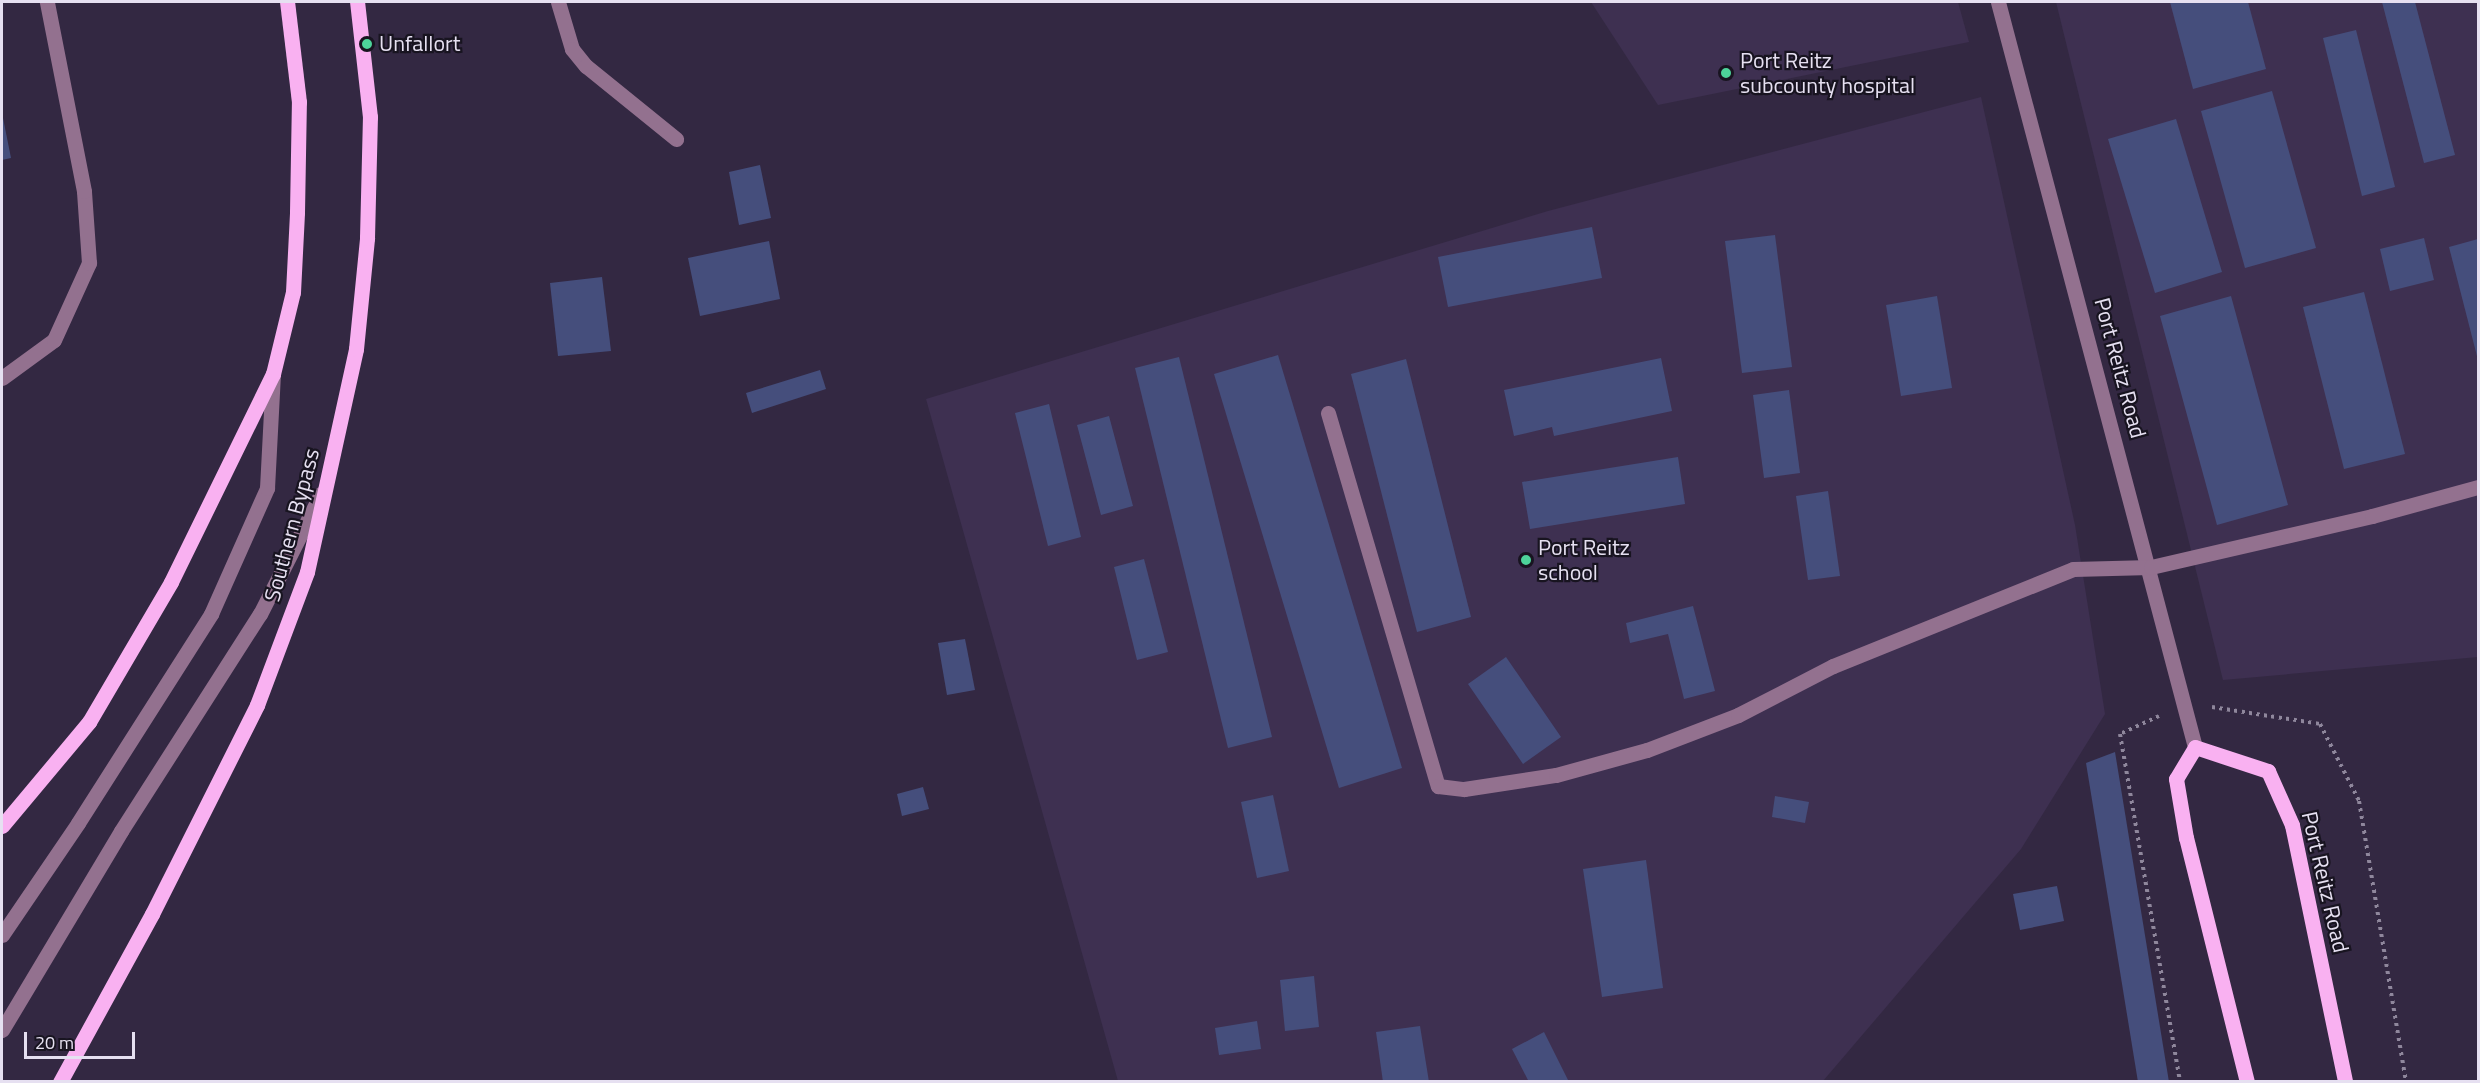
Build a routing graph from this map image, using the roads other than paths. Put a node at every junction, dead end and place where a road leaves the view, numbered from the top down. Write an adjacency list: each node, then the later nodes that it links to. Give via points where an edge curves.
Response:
1 (47, 2): 8 (street, via 84,191 89,263 54,340)
2 (287, 2): 7 (main road, via 299,102 297,212 293,292)
3 (357, 2): 10 (main road, Southern Bypass, via 370,117 367,238 357,349)
4 (558, 2): 6 (street, via 572,49 586,66)
5 (1998, 2): 12 (street, Port Reitz Road)
6 (676, 139)
7 (273, 374): 14 (main road, via 171,582 89,722); 15 (street, via 267,488 211,614)
8 (2, 378)
9 (1328, 413): 12 (street, via 1438,786 1464,789 1533,779 1647,750 1738,716 1833,666 2053,575 2073,568)
10 (330, 478): 16 (street, via 260,614 121,831); 17 (main road, Southern Bypass, via 307,572 257,705 157,904)
11 (2478, 487): 12 (street)
12 (2151, 567): 13 (street, Port Reitz Road)
13 (2195, 747): 18 (main road, via 2176,779 2186,838); 19 (main road, Port Reitz Road, via 2268,771 2292,825)
14 (2, 826)
15 (2, 935)
16 (2, 1030)
17 (60, 1082)
18 (2247, 1082)
19 (2345, 1082)

